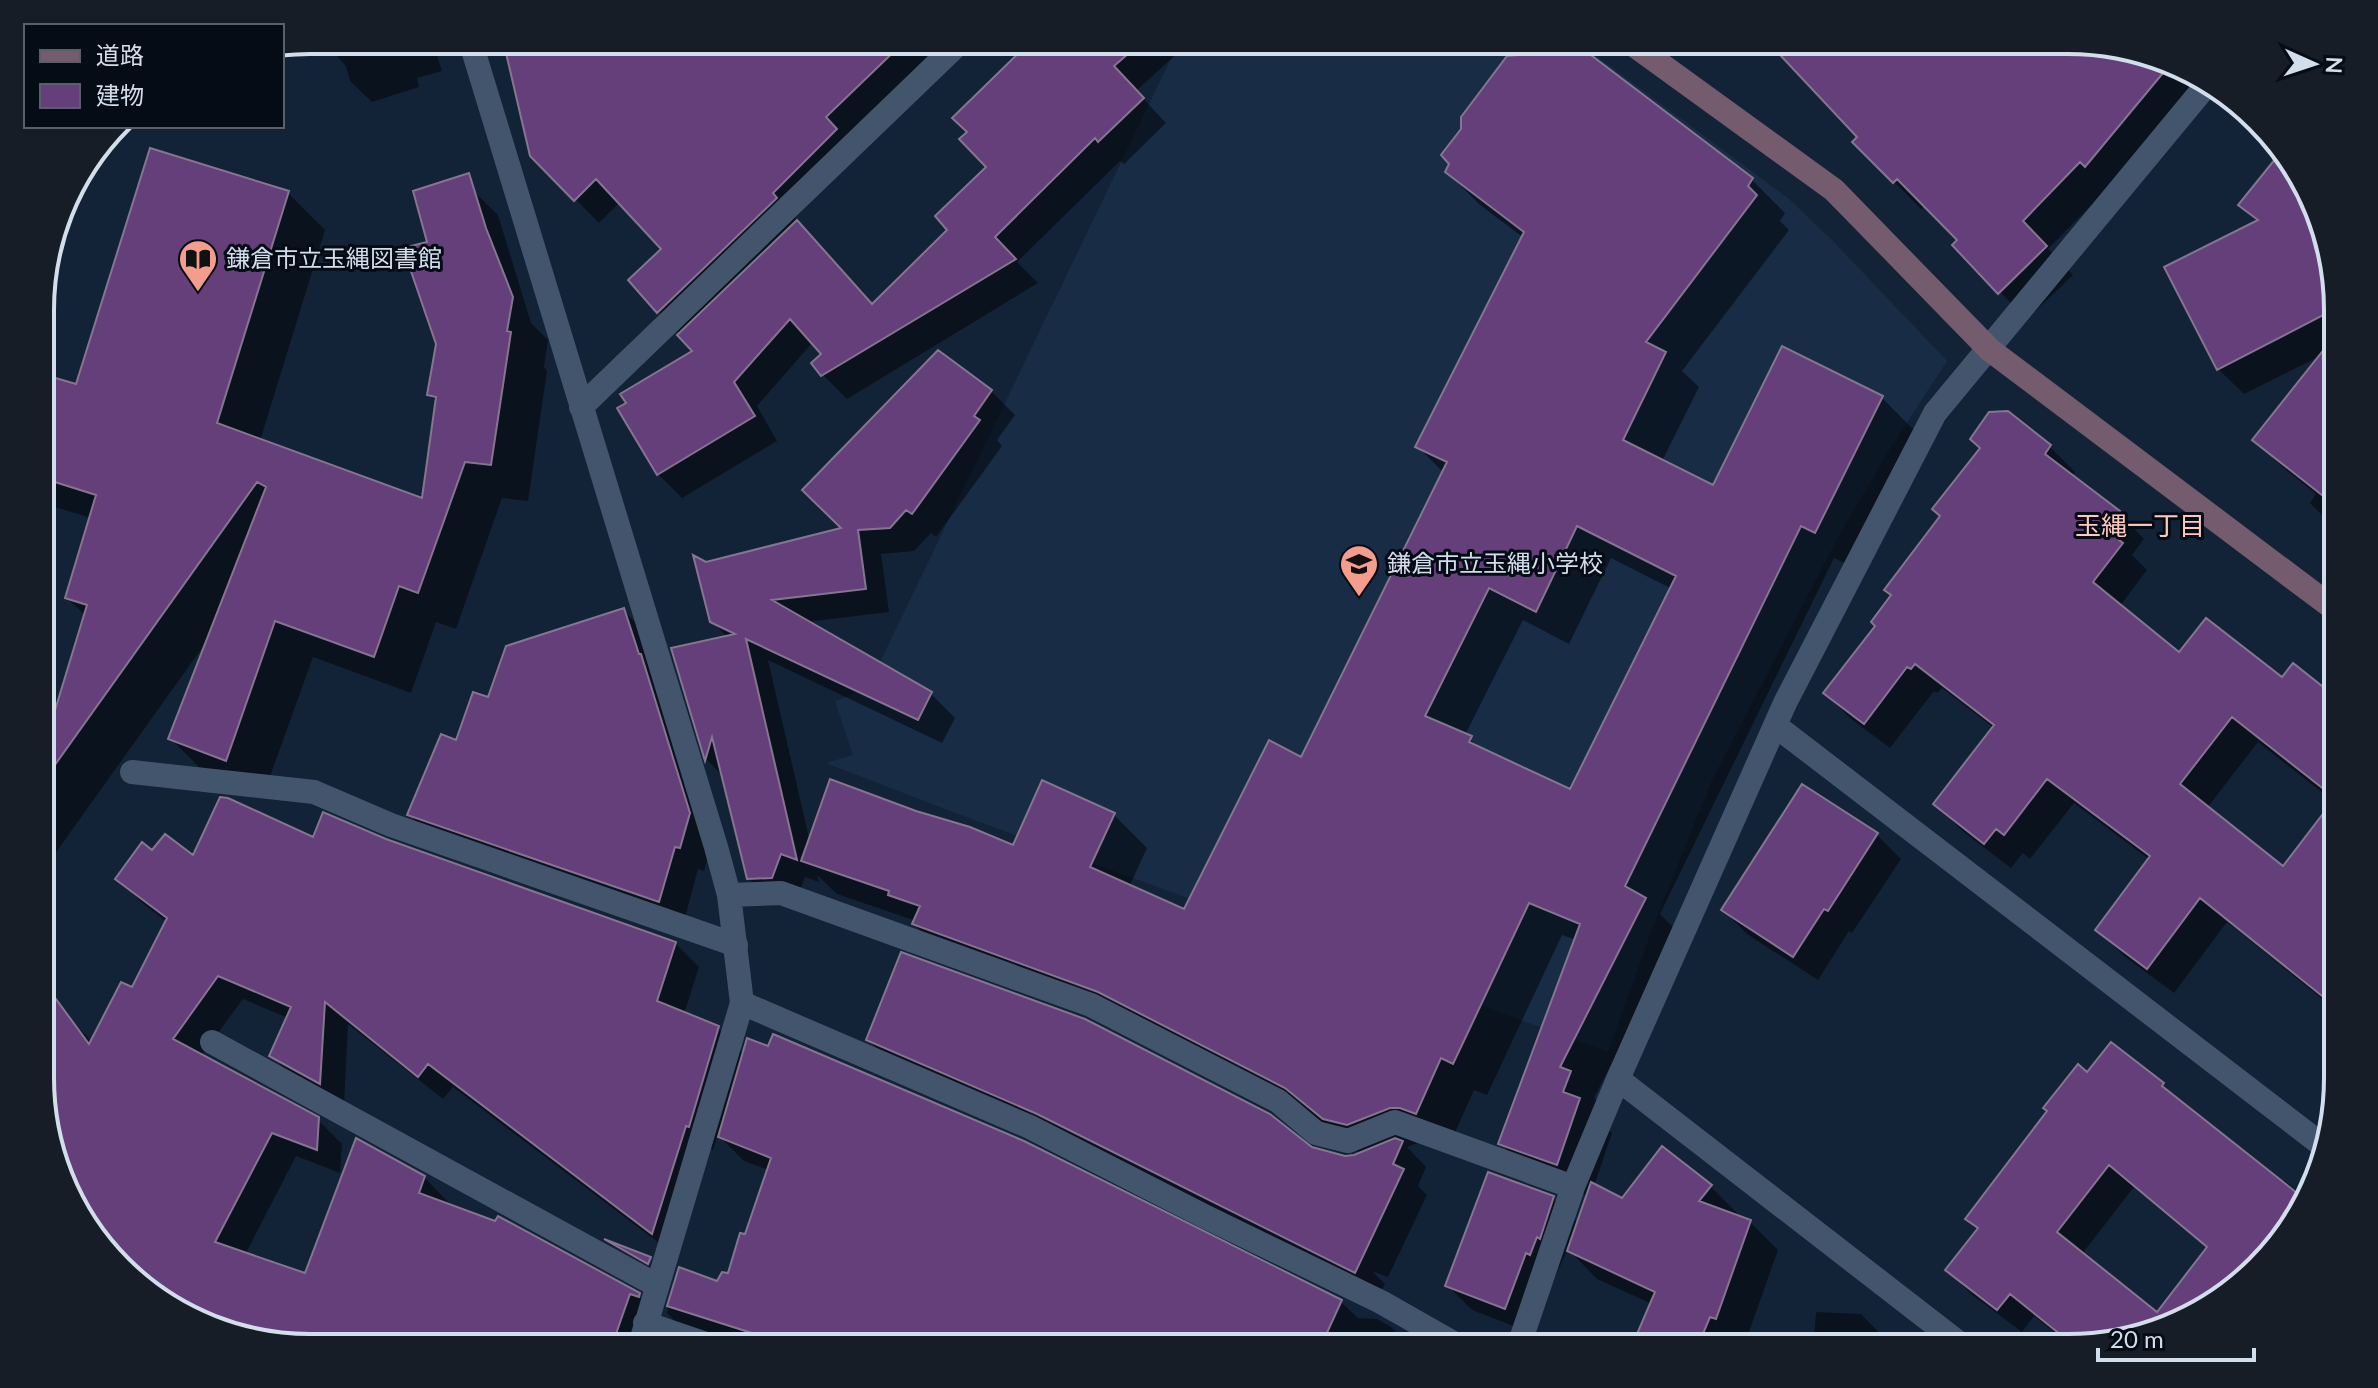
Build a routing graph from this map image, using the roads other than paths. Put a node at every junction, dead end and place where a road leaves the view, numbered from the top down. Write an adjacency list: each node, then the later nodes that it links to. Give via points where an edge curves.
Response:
1 (474, 54): 6 (street)
2 (947, 54): 6 (street)
3 (1646, 54): 5 (street, via 1834,190)
4 (2201, 92): 5 (street)
5 (1990, 350): 7 (street); 8 (street, via 1935,413)
6 (581, 407): 10 (street)
7 (2323, 600)
8 (1776, 726): 14 (street); 15 (street)
9 (132, 772): 11 (street, via 314,792 391,825)
10 (729, 895): 11 (street); 16 (street, via 781,893 1091,1005 1278,1101 1316,1133 1348,1141 1395,1122)
11 (736, 945): 12 (street)
12 (742, 1003): 17 (street); 19 (street, via 1030,1127)
13 (212, 1042): 17 (street)
14 (1618, 1079): 16 (street); 21 (street)
15 (2316, 1140)
16 (1573, 1187): 20 (street)
17 (656, 1285): 18 (street)
18 (645, 1323): 22 (street); 23 (street)
19 (1436, 1333)
20 (1523, 1333)
21 (1946, 1333)
22 (642, 1334)
23 (677, 1334)

